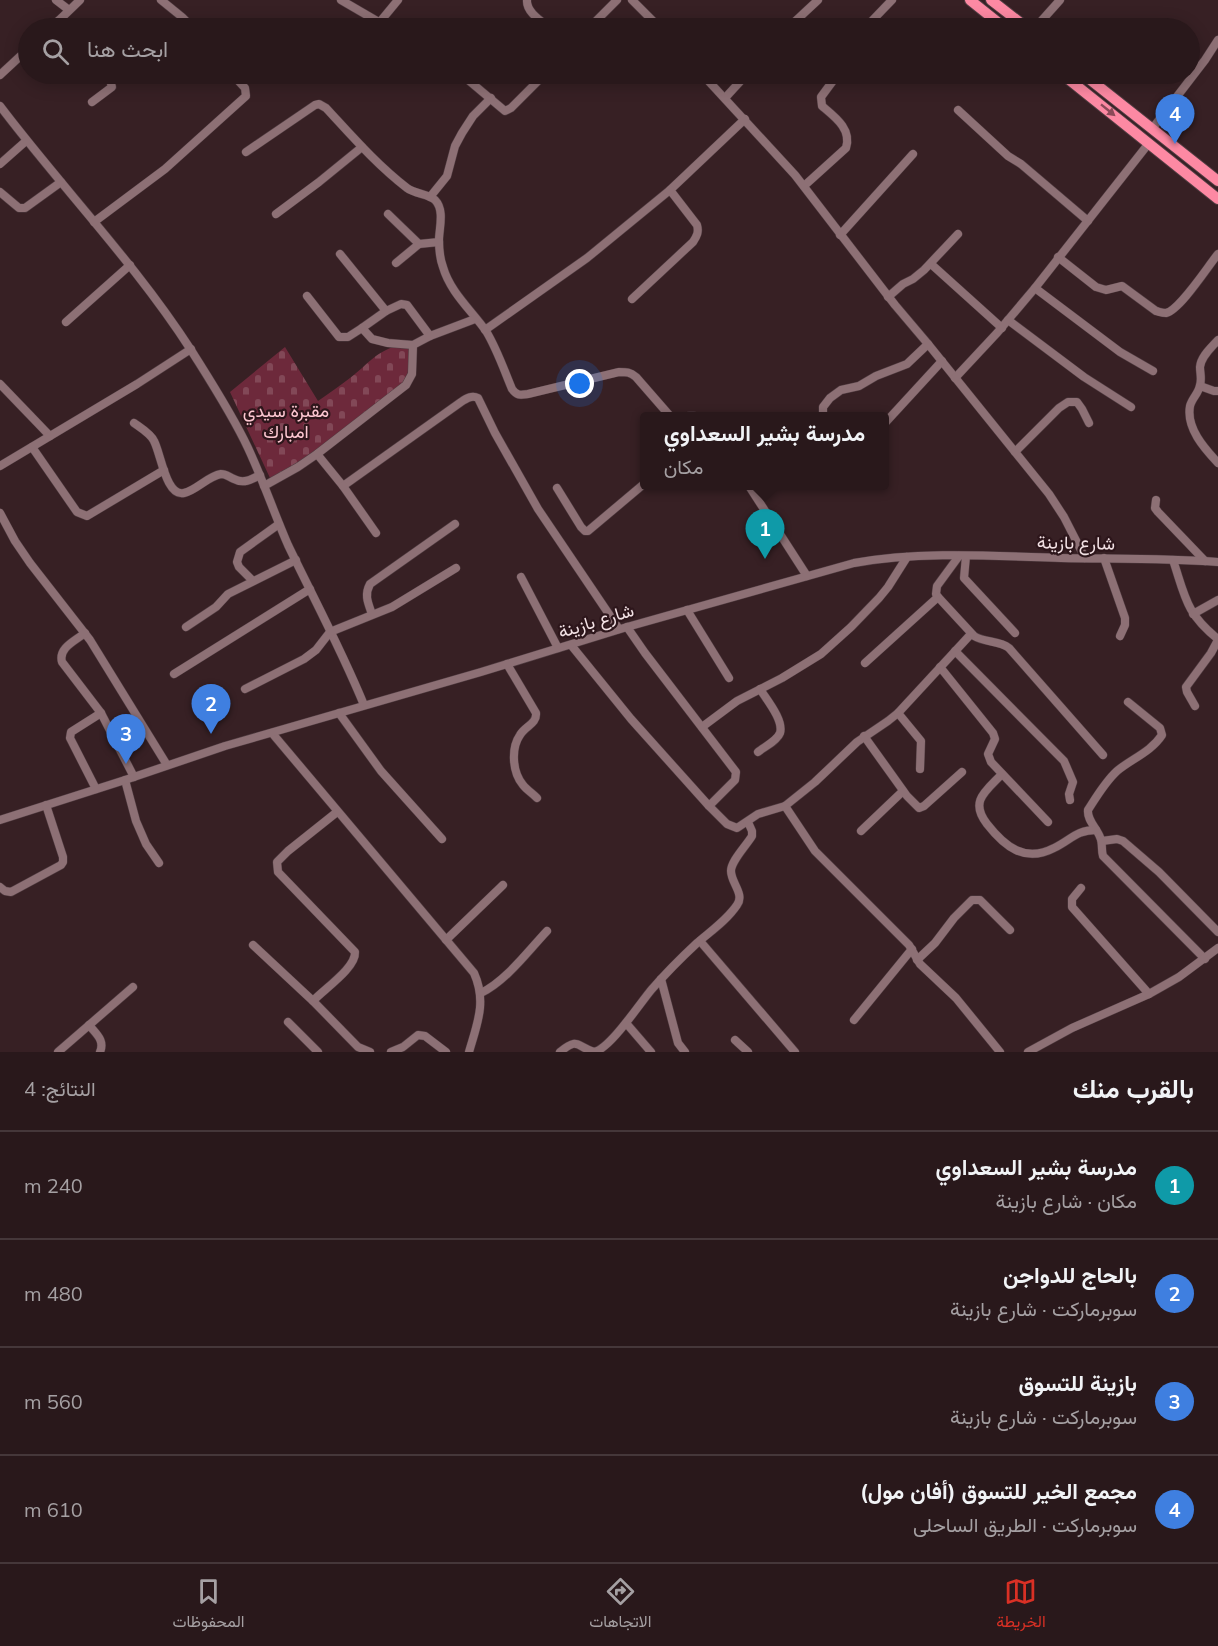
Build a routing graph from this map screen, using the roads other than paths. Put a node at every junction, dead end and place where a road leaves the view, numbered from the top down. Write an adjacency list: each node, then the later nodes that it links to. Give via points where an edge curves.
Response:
1 (56, 0): 14 (street)
2 (80, 0): 14 (street)
3 (161, 0): 16 (street)
4 (341, 0): 17 (street)
5 (398, 0): 18 (street)
6 (527, 0): 19 (street, via 528,10)
7 (617, 0): 20 (street)
8 (632, 0): 21 (street)
9 (818, 0): 22 (street)
10 (892, 0): 23 (street)
11 (970, 0): 24 (highway)
12 (990, 0): 25 (highway)
13 (1060, 0): 26 (street)
14 (69, 10): 15 (street)
15 (61, 18)
16 (183, 18)
17 (371, 18)
18 (383, 18)
19 (538, 18)
20 (599, 18)
21 (650, 18)
22 (799, 18)
23 (875, 18)
24 (992, 18)
25 (1014, 18)
26 (1044, 18)
27 (1218, 40): 29 (street)
28 (18, 58): 30 (street)
29 (1200, 67)
30 (0, 75)
31 (111, 84): 43 (street)
32 (241, 84): 64 (street, via 247,92 242,100 165,169)
33 (474, 84): 41 (street)
34 (535, 84): 41 (street, via 508,111)
35 (712, 84): 42 (street)
36 (738, 84): 42 (street)
37 (831, 84): 56 (street, via 820,102 845,129 849,141)
38 (1075, 84): 49 (highway, one-way to 49)
39 (1096, 84): 47 (highway)
40 (1187, 84): 47 (street)
41 (491, 98): 59 (street, via 462,133 447,176)
42 (725, 98): 46 (street)
43 (92, 102)
44 (0, 106): 48 (street)
45 (958, 110): 63 (street)
46 (745, 119): 56 (street); 57 (street)
47 (1152, 129): 54 (highway)
48 (26, 141): 53 (street); 55 (street)
49 (1149, 143): 60 (highway); 63 (street)
50 (362, 147): 51 (street, via 319,104); 59 (street, via 407,188); 61 (street)
51 (246, 152)
52 (914, 154): 66 (street)
53 (0, 164)
54 (1218, 180)
55 (60, 182): 58 (street, via 25,208 19,208); 64 (street)
56 (804, 186): 66 (street)
57 (670, 190): 78 (street, via 697,225 698,235); 85 (street, via 587,258)
58 (0, 192)
59 (430, 197): 67 (street, via 440,209)
60 (1218, 199)
61 (276, 214)
62 (388, 214): 68 (street)
63 (1088, 221): 71 (street)
64 (94, 222): 74 (street)
65 (958, 234): 73 (street)
66 (840, 235): 77 (street)
67 (439, 242): 68 (street); 80 (street, via 446,276)
68 (419, 244): 72 (street)
69 (1218, 254): 71 (street, via 1184,298 1162,313 1122,286 1106,290 1096,287)
70 (340, 255): 79 (street)
71 (1059, 257): 75 (street)
72 (396, 262)
73 (931, 264): 77 (street); 84 (street)
74 (130, 265): 82 (street); 90 (street)
75 (1035, 288): 81 (street); 92 (street, via 1120,352)
76 (307, 296): 83 (street, via 339,337 348,337)
77 (888, 297): 88 (street)
78 (632, 299)
79 (386, 311): 83 (street); 86 (street, via 407,305)
80 (475, 319): 85 (street); 86 (street)
81 (1008, 320): 84 (street); 97 (street)
82 (66, 322)
83 (362, 328): 89 (street, via 372,339)
84 (1002, 328): 93 (street)
85 (485, 330): 98 (street, via 515,394 627,372)
86 (430, 336): 89 (street)
87 (1218, 340): 95 (street, via 1201,361)
88 (928, 344): 91 (street); 99 (street, via 907,364 841,390 830,398)
89 (413, 345): 106 (street, via 412,374 406,385)
90 (190, 350): 103 (street); 110 (street, via 237,426)
91 (942, 361): 93 (street); 100 (street)
92 (1153, 371)
93 (955, 378): 105 (street)
94 (0, 384): 103 (street)
95 (1200, 386): 96 (street); 107 (street, via 1190,407 1192,423 1202,444)
96 (1218, 391)
97 (1131, 407)
98 (666, 412)
99 (823, 412)
100 (889, 419)
101 (134, 423): 109 (street, via 153,439)
102 (1089, 423): 105 (street, via 1077,402 1068,402)
103 (50, 436): 104 (street)
104 (32, 447): 108 (street); 109 (street, via 77,512 87,516)
105 (1015, 452): 123 (street, via 1059,508)
106 (317, 454): 111 (street); 112 (street)
107 (1218, 463)
108 (0, 466)
109 (164, 470): 110 (street, via 178,493 223,474 242,482)
110 (260, 475): 111 (street)
111 (264, 486): 118 (street)
112 (343, 486): 120 (street); 140 (street, via 461,402 469,397 478,398 538,509)
113 (640, 487): 114 (street, via 588,531 581,527)
114 (557, 488)
115 (752, 490): 130 (street)
116 (1156, 500): 127 (street, via 1158,512)
117 (0, 513): 142 (street, via 30,563)
118 (279, 524): 125 (street); 132 (street, via 240,552 239,567)
119 (455, 524): 137 (street, via 370,584 366,597)
120 (376, 533)
121 (963, 556): 122 (street, شارع بازينة); 123 (street, شارع بازينة); 134 (street, via 937,586); 143 (street, via 964,578)
122 (907, 557): 130 (street, شارع بازينة, via 854,563); 156 (street, via 879,598 821,654)
123 (1085, 558): 124 (street, شارع بازينة)
124 (1104, 558): 126 (street, شارع بازينة); 145 (street, via 1125,618)
125 (296, 560): 132 (street); 133 (street)
126 (1173, 560): 127 (street, شارع بازينة); 138 (street)
127 (1205, 561): 128 (street, شارع بازينة)
128 (1218, 562)
129 (456, 568): 137 (street, via 392,607)
130 (807, 576): 136 (street, شارع بازينة)
131 (521, 577): 148 (street)
132 (253, 581): 139 (street, via 228,594)
133 (310, 590): 141 (street); 153 (street)
134 (938, 597): 144 (street); 150 (street)
135 (1218, 600): 138 (street)
136 (687, 610): 140 (street, شارع بازينة); 154 (street)
137 (372, 614): 141 (street)
138 (1193, 614): 146 (street)
139 (186, 627)
140 (623, 628): 147 (street, شارع بازينة); 163 (street)
141 (330, 632): 155 (street, via 304,659); 158 (street)
142 (86, 633): 161 (street, via 62,651 60,657); 168 (street)
143 (1015, 633)
144 (970, 634): 149 (street); 167 (street, via 1009,648)
145 (1120, 636)
146 (1218, 639): 159 (street, via 1186,687)
147 (571, 645): 148 (street, شارع بازينة); 179 (street)
148 (558, 648): 151 (street, شارع بازينة)
149 (955, 651): 152 (street); 177 (street, via 1065,763 1073,782)
150 (865, 663)
151 (507, 664): 158 (street, شارع بازينة); 176 (street, via 536,712 536,718 520,734 514,759 518,778)
152 (940, 667): 160 (street); 171 (street, via 993,733 988,757)
153 (174, 674)
154 (729, 678)
155 (245, 689)
156 (760, 689): 163 (street); 166 (street, via 779,718 780,734)
157 (1128, 702): 185 (street, via 1160,728 1162,735 1104,784 1087,813)
158 (364, 705): 162 (street, شارع بازينة)
159 (1195, 706)
160 (898, 712): 165 (street); 169 (street, via 921,741)
161 (101, 713): 172 (street); 174 (street, via 70,735)
162 (339, 713): 164 (street, شارع بازينة); 187 (street, via 381,771)
163 (702, 727): 179 (street, via 736,772 735,780)
164 (273, 733): 168 (street, شارع بازينة); 181 (street)
165 (864, 736): 175 (street); 180 (street)
166 (758, 753)
167 (1103, 755)
168 (167, 765): 172 (street, شارع بازينة)
169 (920, 769)
170 (962, 772): 175 (street, via 921,808)
171 (1002, 774): 184 (street); 185 (street, via 979,800 979,808 986,823 1014,850 1042,853 1079,832)
172 (134, 777): 173 (street, شارع بازينة)
173 (125, 780): 174 (street, شارع بازينة); 189 (street, via 136,821)
174 (96, 789): 178 (street, شارع بازينة)
175 (903, 791): 186 (street)
176 (537, 798)
177 (1070, 800)
178 (46, 805): 182 (street, شارع بازينة); 191 (street, via 63,857 61,866 11,892)
179 (709, 806): 183 (street, via 732,827)
180 (785, 806): 183 (street, via 758,814); 200 (street, via 815,851)
181 (338, 812): 196 (street); 207 (street, via 277,862 278,872 356,955)
182 (0, 820)
183 (748, 822): 197 (street, via 752,836 731,870 739,904)
184 (1048, 822)
185 (1096, 830): 188 (street)
186 (861, 831)
187 (442, 839)
188 (1102, 841): 195 (street, via 1123,841); 201 (street, via 1103,856)
189 (159, 863)
190 (503, 885): 196 (street)
191 (0, 887)
192 (1080, 888): 206 (street, via 1072,898 1072,907)
193 (1010, 930): 202 (street, via 980,900 972,900)
194 (547, 931): 205 (street, via 500,980)
195 (1218, 932)
196 (446, 940): 205 (street, via 474,973)
197 (700, 940): 203 (street); 225 (street)
198 (253, 945): 207 (street)
199 (1218, 948): 201 (street)
200 (912, 949): 202 (street); 208 (street)
201 (1205, 959): 206 (street)
202 (917, 960): 226 (street, via 956,998)
203 (661, 980): 210 (street); 223 (street, via 678,1043)
204 (133, 987): 211 (street)
205 (481, 993): 220 (street)
206 (1149, 994): 227 (street)
207 (313, 1000): 213 (street)
208 (854, 1020)
209 (288, 1022): 216 (street)
210 (626, 1023): 221 (street, via 597,1051 574,1043); 222 (street)
211 (89, 1025): 214 (street); 215 (street, via 101,1038)
212 (735, 1040): 224 (street)
213 (355, 1050): 217 (street)
214 (58, 1052)
215 (100, 1052)
216 (318, 1052)
217 (370, 1052)
218 (391, 1052): 219 (street, via 421,1035)
219 (447, 1052)
220 (469, 1052)
221 (560, 1052)
222 (651, 1052)
223 (685, 1052)
224 (748, 1052)
225 (795, 1052)
226 (1000, 1052)
227 (1028, 1052)

